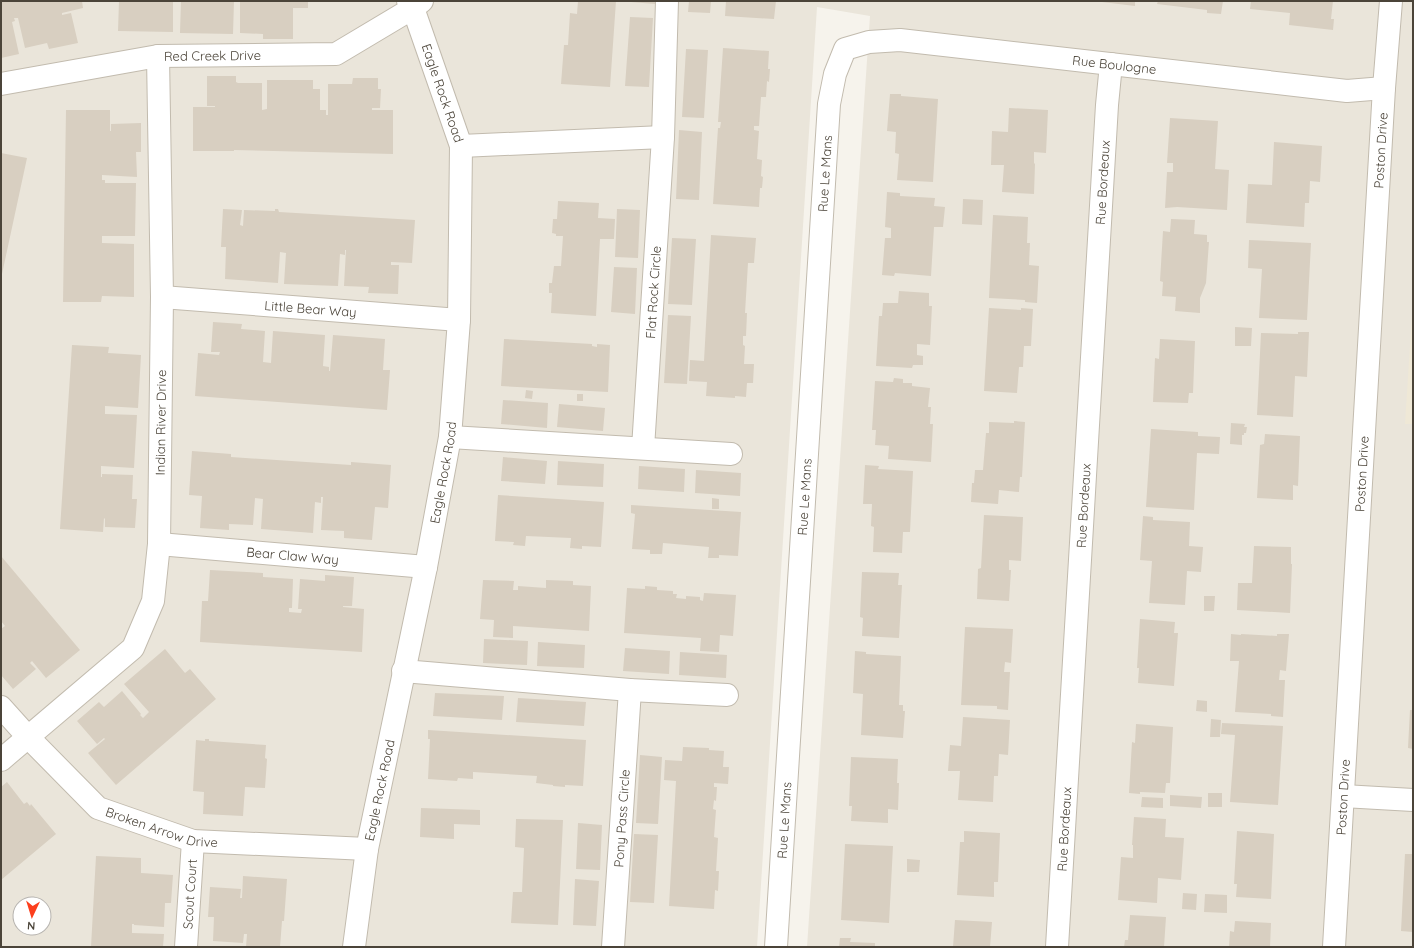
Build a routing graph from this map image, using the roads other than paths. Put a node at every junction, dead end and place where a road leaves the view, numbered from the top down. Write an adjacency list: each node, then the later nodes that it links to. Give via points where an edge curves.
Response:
1 (667, 1): 9 (street, Flat Rock Circle)
2 (1391, 1): 8 (street, Poston Drive)
3 (414, 3): 5 (street, Red Creek Drive, via 336,54); 10 (street, Eagle Rock Road)
4 (845, 49): 6 (street, Rue Boulogne, via 869,42 900,40); 31 (street, Rue Le Mans, via 835,74 829,104)
5 (158, 56): 7 (street, Red Creek Drive); 11 (street, Indian River Drive)
6 (1111, 64): 8 (street, Rue Boulogne, via 1347,91); 32 (street, Rue Bordeaux)
7 (1, 84)
8 (1384, 88): 24 (street, Poston Drive)
9 (663, 137): 10 (street); 14 (street, Flat Rock Circle)
10 (461, 146): 12 (street, Eagle Rock Road)
11 (162, 298): 12 (street, Little Bear Way); 16 (street, Indian River Drive)
12 (459, 320): 13 (street, Eagle Rock Road)
13 (450, 437): 14 (street); 17 (street, Eagle Rock Road)
14 (643, 448): 15 (street)
15 (731, 454)
16 (159, 544): 17 (street, Bear Claw Way); 22 (street, Indian River Drive, via 152,601 133,648)
17 (426, 567): 18 (street, Eagle Rock Road)
18 (403, 671): 19 (street); 27 (street, Eagle Rock Road)
19 (630, 690): 20 (street); 30 (street, Pony Pass Circle)
20 (727, 695)
21 (1, 707): 22 (street, Broken Arrow Drive)
22 (28, 737): 23 (street, Indian River Drive); 26 (street, Broken Arrow Drive, via 98,808)
23 (1, 760)
24 (1343, 796): 25 (street); 33 (street, Poston Drive)
25 (1413, 800)
26 (193, 841): 27 (street, Broken Arrow Drive); 28 (street, Scout Court)
27 (367, 849): 29 (street, Eagle Rock Road)
28 (186, 947)
29 (354, 947)
30 (613, 947)
31 (776, 947)
32 (1057, 947)
33 (1334, 947)

